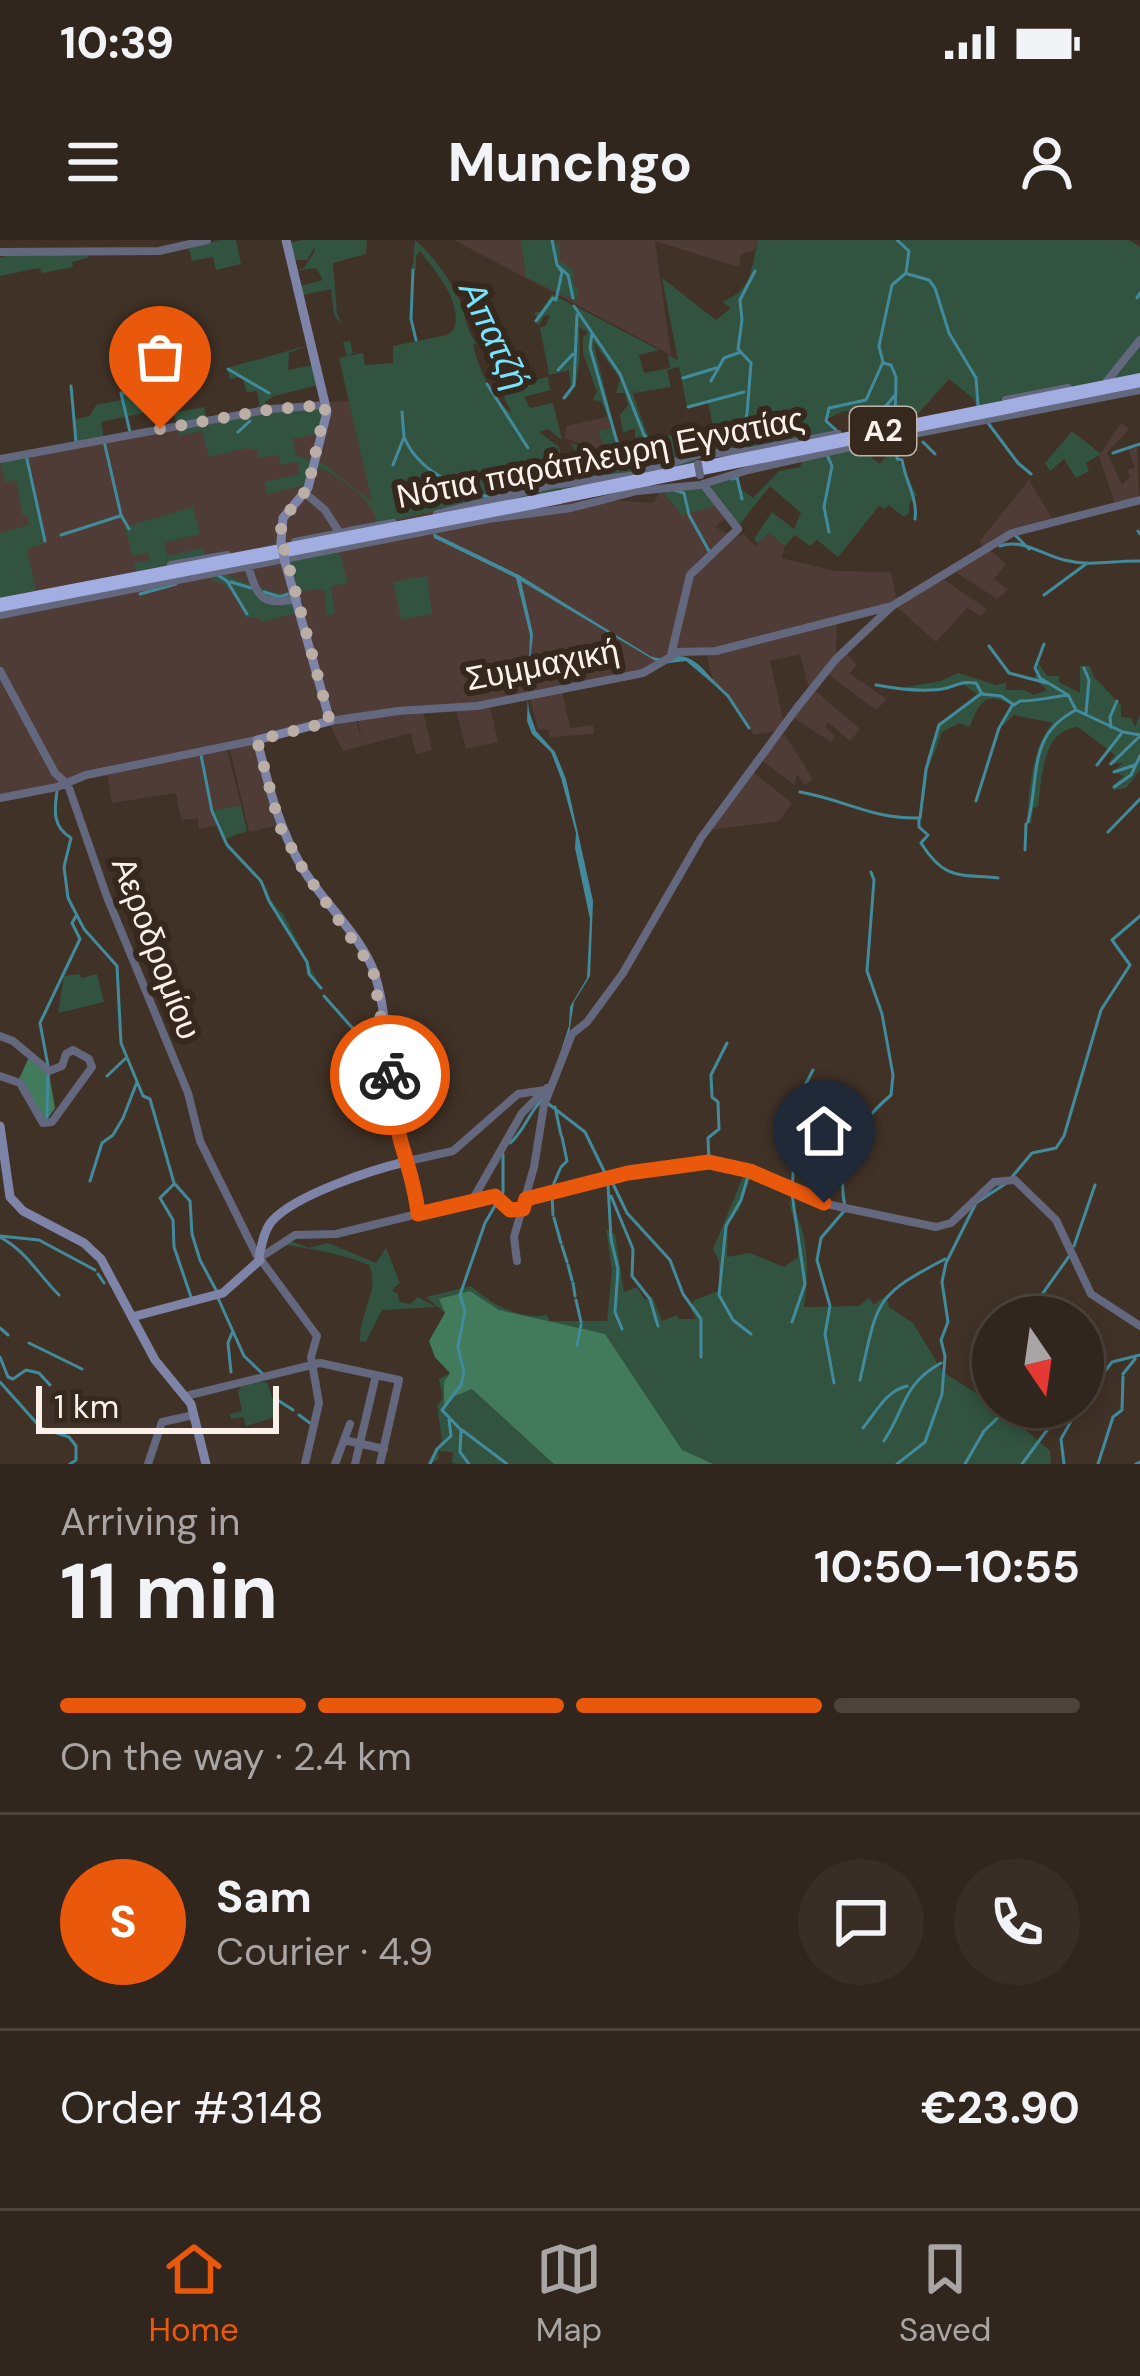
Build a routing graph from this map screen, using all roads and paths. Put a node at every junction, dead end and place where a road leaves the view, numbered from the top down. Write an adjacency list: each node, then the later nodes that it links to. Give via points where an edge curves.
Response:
1 (207, 240): 3 (street, via 157,252)
2 (286, 240): 7 (main road)
3 (0, 251)
4 (1140, 340): 5 (street)
5 (1107, 381): 6 (street, Νότια παράπλευρη Εγνατίας); 9 (street, Νότια παράπλευρη Εγνατίας, via 756,451)
6 (1140, 382): 9 (street, via 748,470); 15 (highway, Α2)
7 (326, 405): 8 (street); 10 (main road)
8 (0, 459)
9 (699, 470): 12 (street, Νότια παράπλευρη Εγνατίας, via 551,485); 13 (street, via 571,508); 17 (street, via 738,530 690,575)
10 (305, 497): 12 (street, via 325,510); 14 (main road, bridge, via 282,521)
11 (1140, 500): 16 (street, Συμμαχική, via 1012,533)
12 (334, 530): 15 (street, Νότια παράπλευρη Εγνατίας)
13 (248, 570): 14 (street, via 263,599); 15 (street)
14 (291, 597): 19 (main road)
15 (0, 607)
16 (889, 608): 17 (street, Συμμαχική); 25 (street, via 836,659 699,836 623,973 572,1034)
17 (671, 655): 19 (street, Συμμαχική, via 643,673 489,704)
18 (0, 671): 21 (street, Αεροδρομίου)
19 (330, 722): 20 (main road, Συμμαχική)
20 (257, 740): 21 (street, Συμμαχική); 27 (main road, via 280,827 373,969)
21 (59, 785): 22 (street, Συμμαχική); 31 (street, Αεροδρομίου, via 87,829 200,1141)
22 (0, 798)
23 (0, 1036): 24 (street, via 51,1071 73,1050 92,1065 52,1122 43,1123 23,1085)
24 (0, 1076)
25 (546, 1087): 27 (street, via 516,1098 456,1152); 28 (street); 29 (street)
26 (0, 1126): 33 (main road, via 14,1202 92,1246)
27 (407, 1163): 30 (street); 31 (main road, via 353,1178 280,1217)
28 (472, 1201): 29 (street, via 498,1198 510,1210); 30 (street)
29 (525, 1204): 32 (street, via 514,1237); 34 (street, via 615,1176 715,1162 830,1205 936,1227 951,1223 994,1182 1012,1179 1056,1220 1091,1294)
30 (418, 1214): 31 (street, via 295,1235)
31 (261, 1255): 33 (main road, via 224,1290); 35 (street, Αεροδρομίου, via 317,1336)
32 (517, 1261)
33 (132, 1315): 37 (main road, via 167,1376)
34 (1140, 1326)
35 (312, 1364): 36 (street); 37 (street); 45 (street, via 319,1402)
36 (376, 1375): 41 (street); 42 (street, via 399,1380)
37 (191, 1397): 38 (main road); 44 (main road)
38 (194, 1415): 43 (street, via 162,1422); 44 (main road)
39 (350, 1424): 40 (street)
40 (344, 1439): 41 (street); 46 (street)
41 (360, 1443): 42 (street); 47 (street)
42 (384, 1449): 48 (street)
43 (148, 1464)
44 (207, 1464)
45 (305, 1464)
46 (335, 1464)
47 (355, 1464)
48 (380, 1464)

